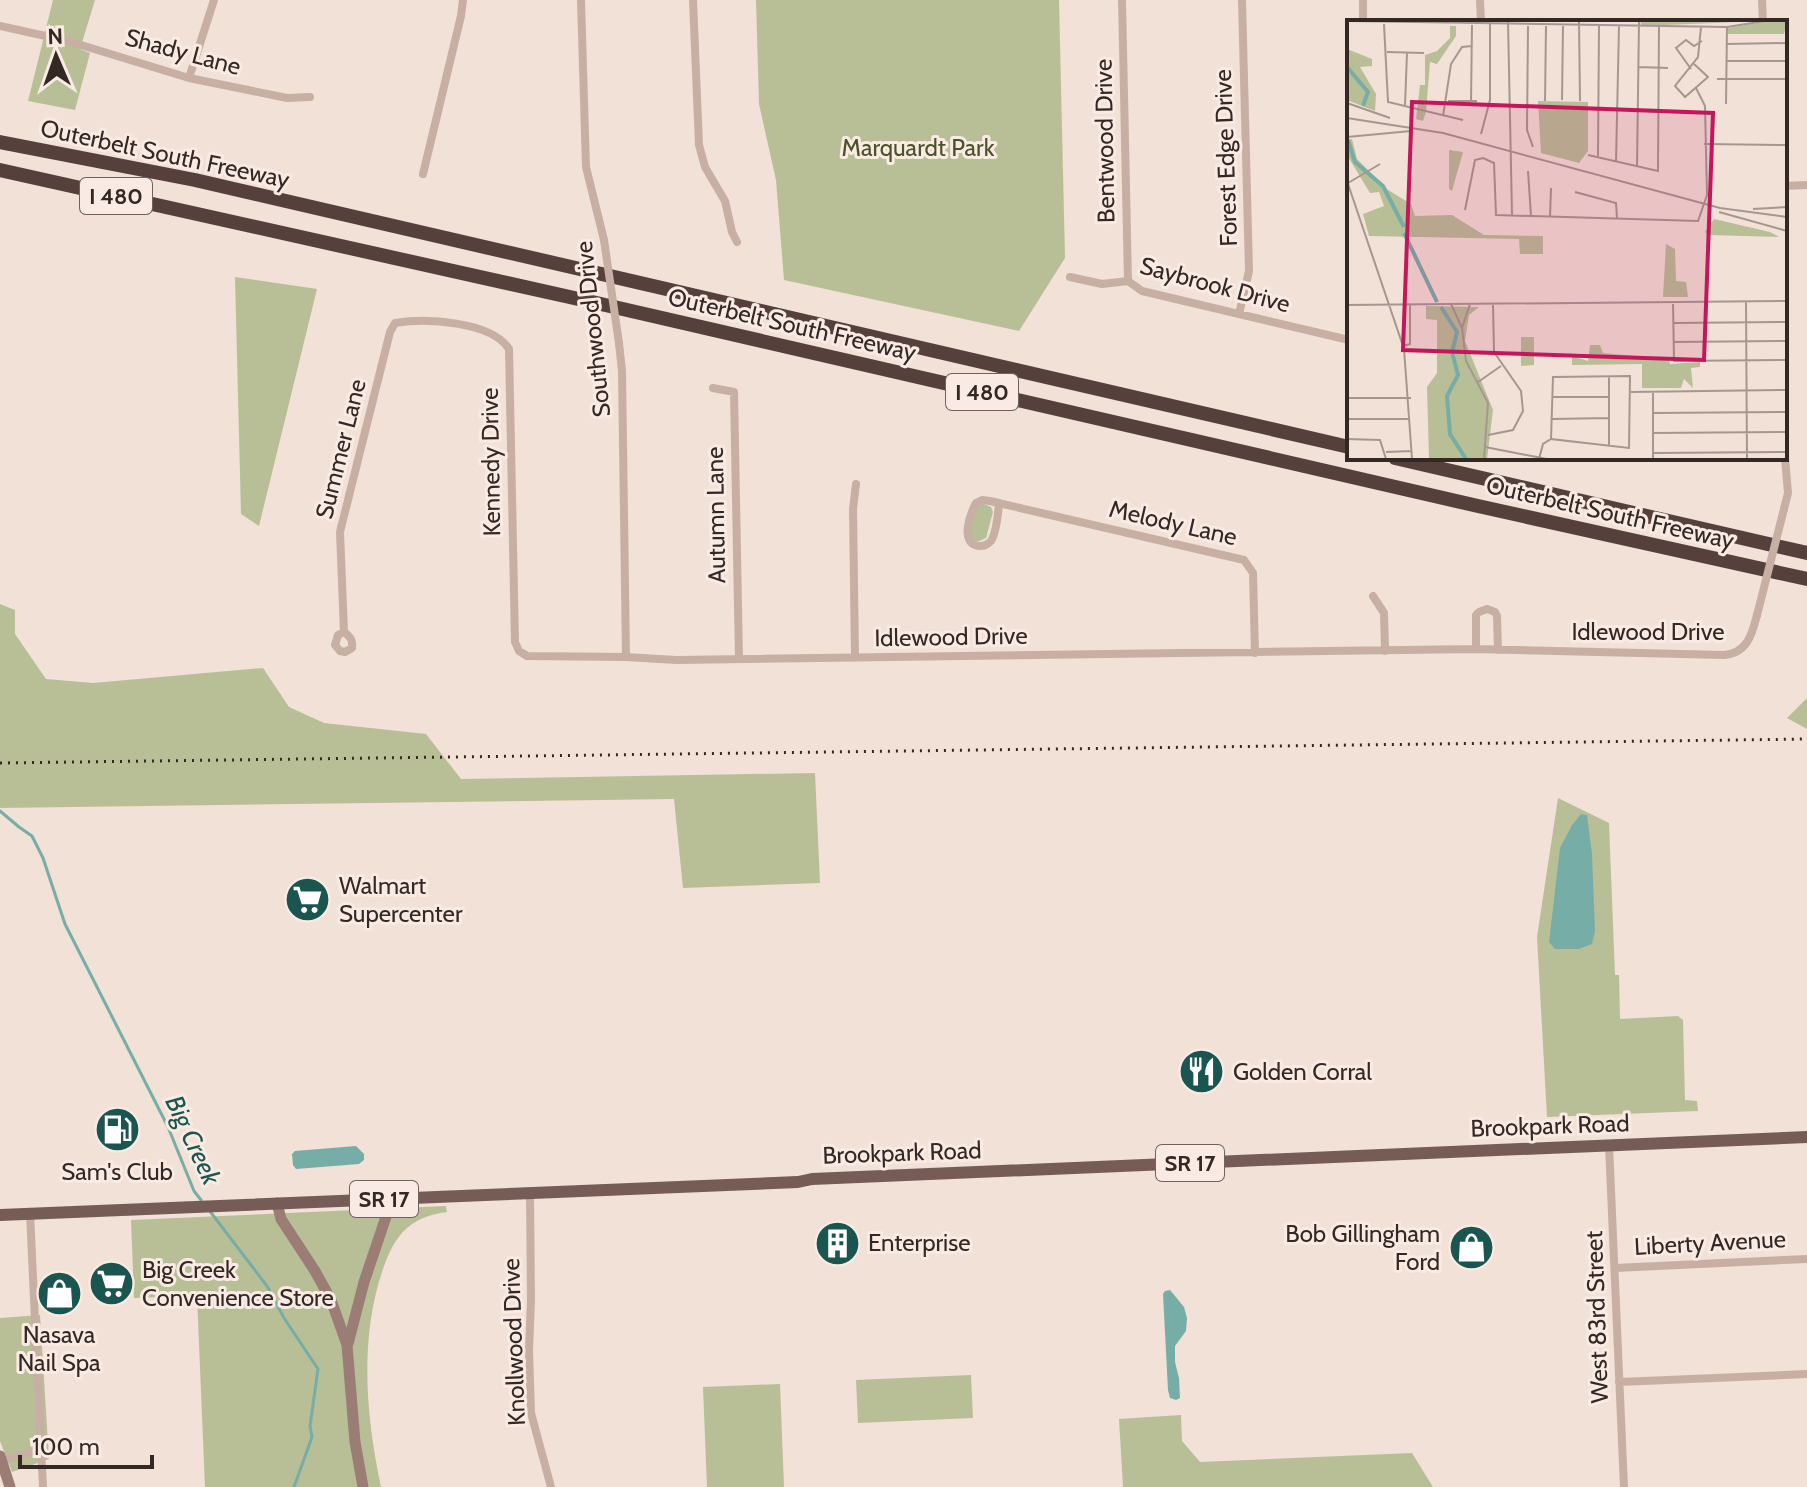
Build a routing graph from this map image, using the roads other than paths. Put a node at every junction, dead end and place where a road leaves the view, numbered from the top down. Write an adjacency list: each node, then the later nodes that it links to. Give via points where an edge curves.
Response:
1 (214, 0): 12 (street)
2 (463, 0): 16 (street)
3 (581, 0): 40 (street, Southwood Drive, bridge, via 586,167 604,240 622,371)
4 (693, 0): 19 (street, via 699,145)
5 (1122, 0): 21 (street, Bentwood Drive)
6 (1242, 0): 22 (street, Forest Edge Drive, via 1249,271)
7 (1480, 0): 9 (street)
8 (1762, 0): 10 (street)
9 (1481, 20)
10 (1763, 20)
11 (0, 26): 12 (street, Shady Lane)
12 (189, 78): 13 (street, Shady Lane, via 287,98)
13 (310, 97)
14 (0, 142): 26 (highway, Outerbelt South Freeway / I 480, via 195,180)
15 (0, 170): 32 (highway, Outerbelt South Freeway / I 480)
16 (423, 174)
17 (1807, 185): 18 (street)
18 (1787, 186)
19 (737, 242)
20 (1070, 277): 21 (street, Saybrook Drive, via 1102,284)
21 (1128, 281): 22 (street, Saybrook Drive, via 1142,291)
22 (1239, 314): 24 (street, Saybrook Drive)
23 (439, 320): 34 (street, Summer Lane, via 395,323 390,332 340,532); 37 (street, Kennedy Drive, via 489,334 509,349)
24 (1347, 340)
25 (713, 388): 42 (street, Autumn Lane, via 734,392)
26 (1347, 447)
27 (1404, 460): 31 (highway, Outerbelt South Freeway)
28 (1785, 460): 36 (street, Idlewood Drive, bridge, via 1788,493 1757,615 1740,651 1731,655)
29 (856, 484): 41 (street)
30 (999, 503): 30 (street, via 976,503 967,531 971,543 986,545 992,539); 39 (street, Melody Lane, via 1244,560 1253,573)
31 (1807, 553)
32 (1807, 579)
33 (1373, 596): 38 (street, via 1384,613)
34 (344, 632)
35 (1476, 649): 36 (street, Idlewood Drive); 36 (street, via 1476,615 1487,609 1497,616); 38 (street, Idlewood Drive)
36 (1498, 650)
37 (519, 651): 40 (street, Idlewood Drive, via 535,657)
38 (1385, 651): 39 (street, Idlewood Drive)
39 (1255, 653): 41 (street, Idlewood Drive)
40 (626, 657): 42 (street, Idlewood Drive)
41 (855, 658): 42 (street, Idlewood Drive)
42 (739, 659)
43 (1807, 1137): 44 (main road, Brookpark Road / SR 17)
44 (1609, 1145): 45 (main road, Brookpark Road / SR 17); 51 (street, West 83rd Street)
45 (530, 1193): 46 (main road, Brookpark Road / SR 17); 60 (street, Knollwood Drive, via 531,1413)
46 (392, 1199): 47 (main road, Brookpark Road / SR 17); 52 (street)
47 (277, 1203): 48 (main road, Brookpark Road / SR 17); 52 (street, via 281,1219 331,1300)
48 (30, 1213): 49 (main road, Brookpark Road / SR 17); 55 (street)
49 (0, 1215)
50 (1807, 1259): 51 (street, Liberty Avenue)
51 (1615, 1268): 54 (street, West 83rd Street)
52 (347, 1345): 59 (street)
53 (1807, 1374): 54 (street)
54 (1619, 1382): 61 (street, West 83rd Street)
55 (41, 1449): 56 (street); 58 (street)
56 (1, 1458): 57 (street)
57 (10, 1487)
58 (43, 1487)
59 (363, 1487)
60 (551, 1487)
61 (1624, 1487)

